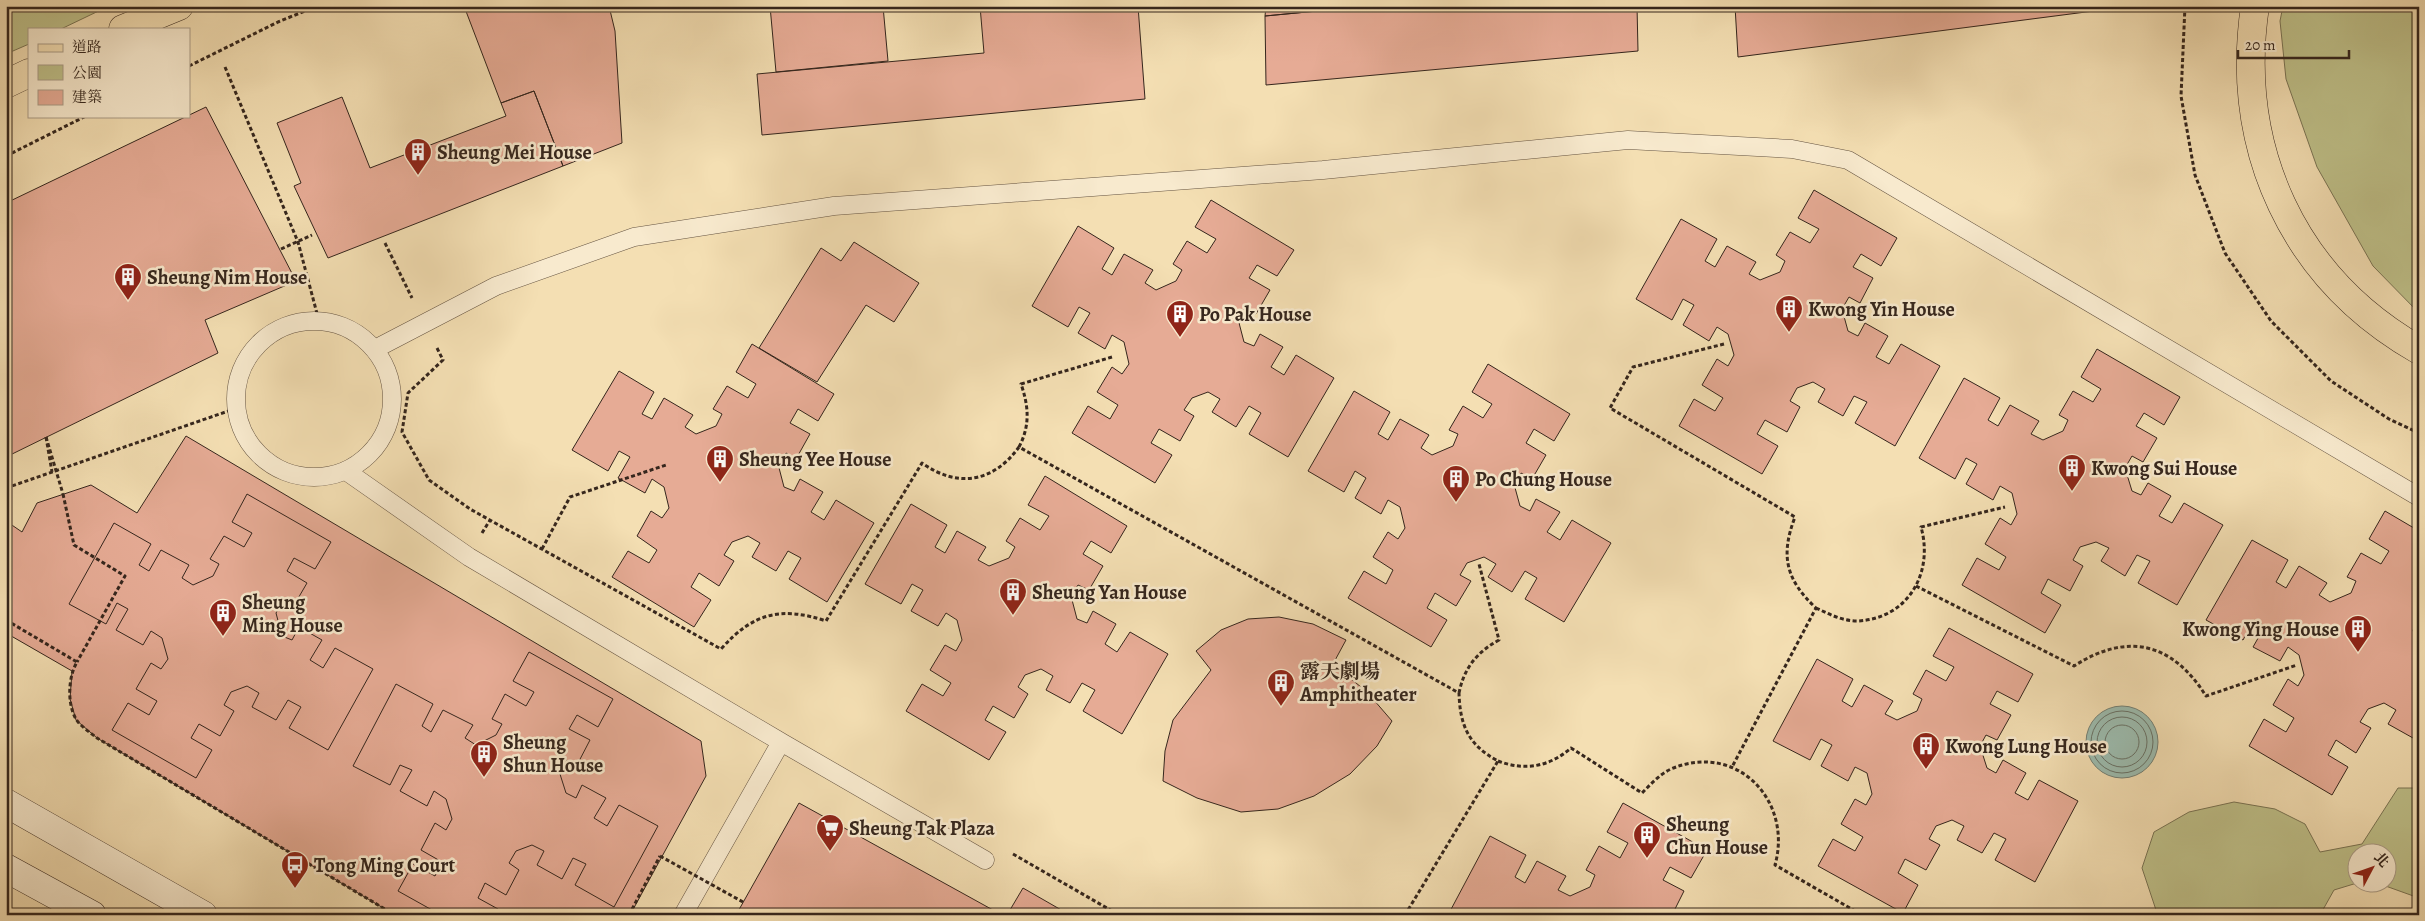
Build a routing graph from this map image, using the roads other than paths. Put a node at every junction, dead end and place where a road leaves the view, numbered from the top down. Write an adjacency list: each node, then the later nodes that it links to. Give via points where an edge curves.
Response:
1 (179, 6): 3 (main road)
2 (2255, 6): 7 (main road, via 2250,50 2251,98 2263,159 2281,205 2309,253 2332,282 2379,325)
3 (125, 28)
4 (28, 73): 5 (main road)
5 (6, 84)
6 (375, 349): 8 (lane, via 387,371 392,394 390,418 381,440 366,458); 8 (lane, via 340,325 319,320 296,323 275,331 257,345 237,385 237,408 243,431 257,452 275,466 298,475 322,477); 9 (lane, via 496,286 634,237 834,206 1323,170 1628,140 1792,149 1848,160)
7 (2419, 350)
8 (346, 471): 10 (lane, via 469,557)
9 (2419, 497)
10 (781, 742): 12 (lane); 16 (lane)
11 (6, 804): 15 (main road)
12 (985, 860)
13 (6, 868): 14 (main road)
14 (92, 915)
15 (203, 915)
16 (683, 915)

